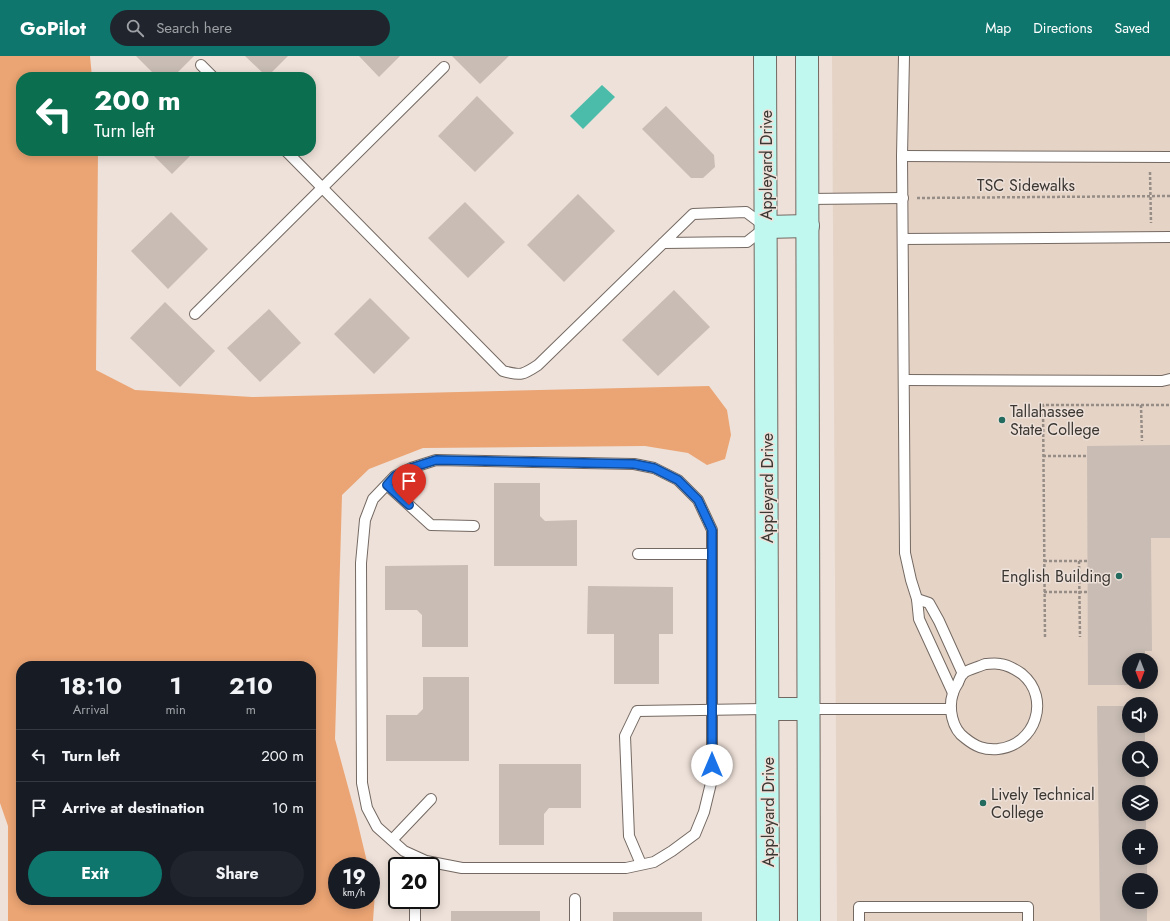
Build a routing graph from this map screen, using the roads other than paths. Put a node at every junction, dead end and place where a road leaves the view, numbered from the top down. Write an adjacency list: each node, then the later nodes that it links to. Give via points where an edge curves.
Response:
1 (765, 56): 14 (main road, Appleyard Drive)
2 (807, 56): 12 (main road)
3 (904, 56): 8 (lane)
4 (200, 65): 6 (lane)
5 (444, 67): 10 (lane)
6 (208, 72)
7 (291, 156): 10 (lane)
8 (902, 156): 9 (lane); 11 (lane)
9 (1170, 158)
10 (322, 188): 17 (lane, via 503,371 514,374 526,374 538,365); 18 (lane)
11 (903, 198): 12 (lane); 16 (lane)
12 (808, 199): 13 (main road)
13 (808, 226): 14 (main road); 29 (main road)
14 (766, 227): 17 (lane, via 747,242); 17 (lane, via 746,212 693,214); 28 (main road, Appleyard Drive)
15 (1170, 237): 16 (lane)
16 (903, 239): 20 (lane)
17 (663, 243)
18 (195, 314)
19 (1170, 379): 20 (lane)
20 (904, 380): 25 (lane, via 906,553)
21 (387, 485): 22 (lane, via 431,525); 24 (lane, via 395,476 436,460 634,464 654,468 678,480 698,500 712,530); 33 (lane, via 373,499 365,520 360,563 362,783 367,808 377,827)
22 (474, 526)
23 (638, 554): 24 (lane)
24 (712, 554): 31 (lane)
25 (917, 599): 26 (lane, via 929,603); 27 (lane, via 919,619)
26 (963, 674): 27 (lane); 30 (lane, via 985,664 1000,664 1014,668 1026,678 1034,690 1036,716 1031,730 1020,741 1007,748 988,750 974,745 962,736 954,723)
27 (953, 693): 30 (lane)
28 (768, 709): 29 (main road); 31 (lane); 39 (main road, Appleyard Drive)
29 (808, 709): 30 (lane); 40 (main road)
30 (951, 709)
31 (712, 710): 34 (lane, via 712,779 704,812 694,834 654,862); 34 (lane, via 636,711 625,736 629,836)
32 (431, 798): 33 (lane)
33 (392, 840): 34 (lane, via 404,851 426,861 462,868 626,868)
34 (641, 864)
35 (575, 899): 38 (lane)
36 (415, 909): 37 (lane)
37 (415, 921)
38 (576, 921)
39 (768, 921)
40 (809, 921)
41 (859, 921): 42 (lane, via 859,907 1028,907)
42 (1028, 921)

